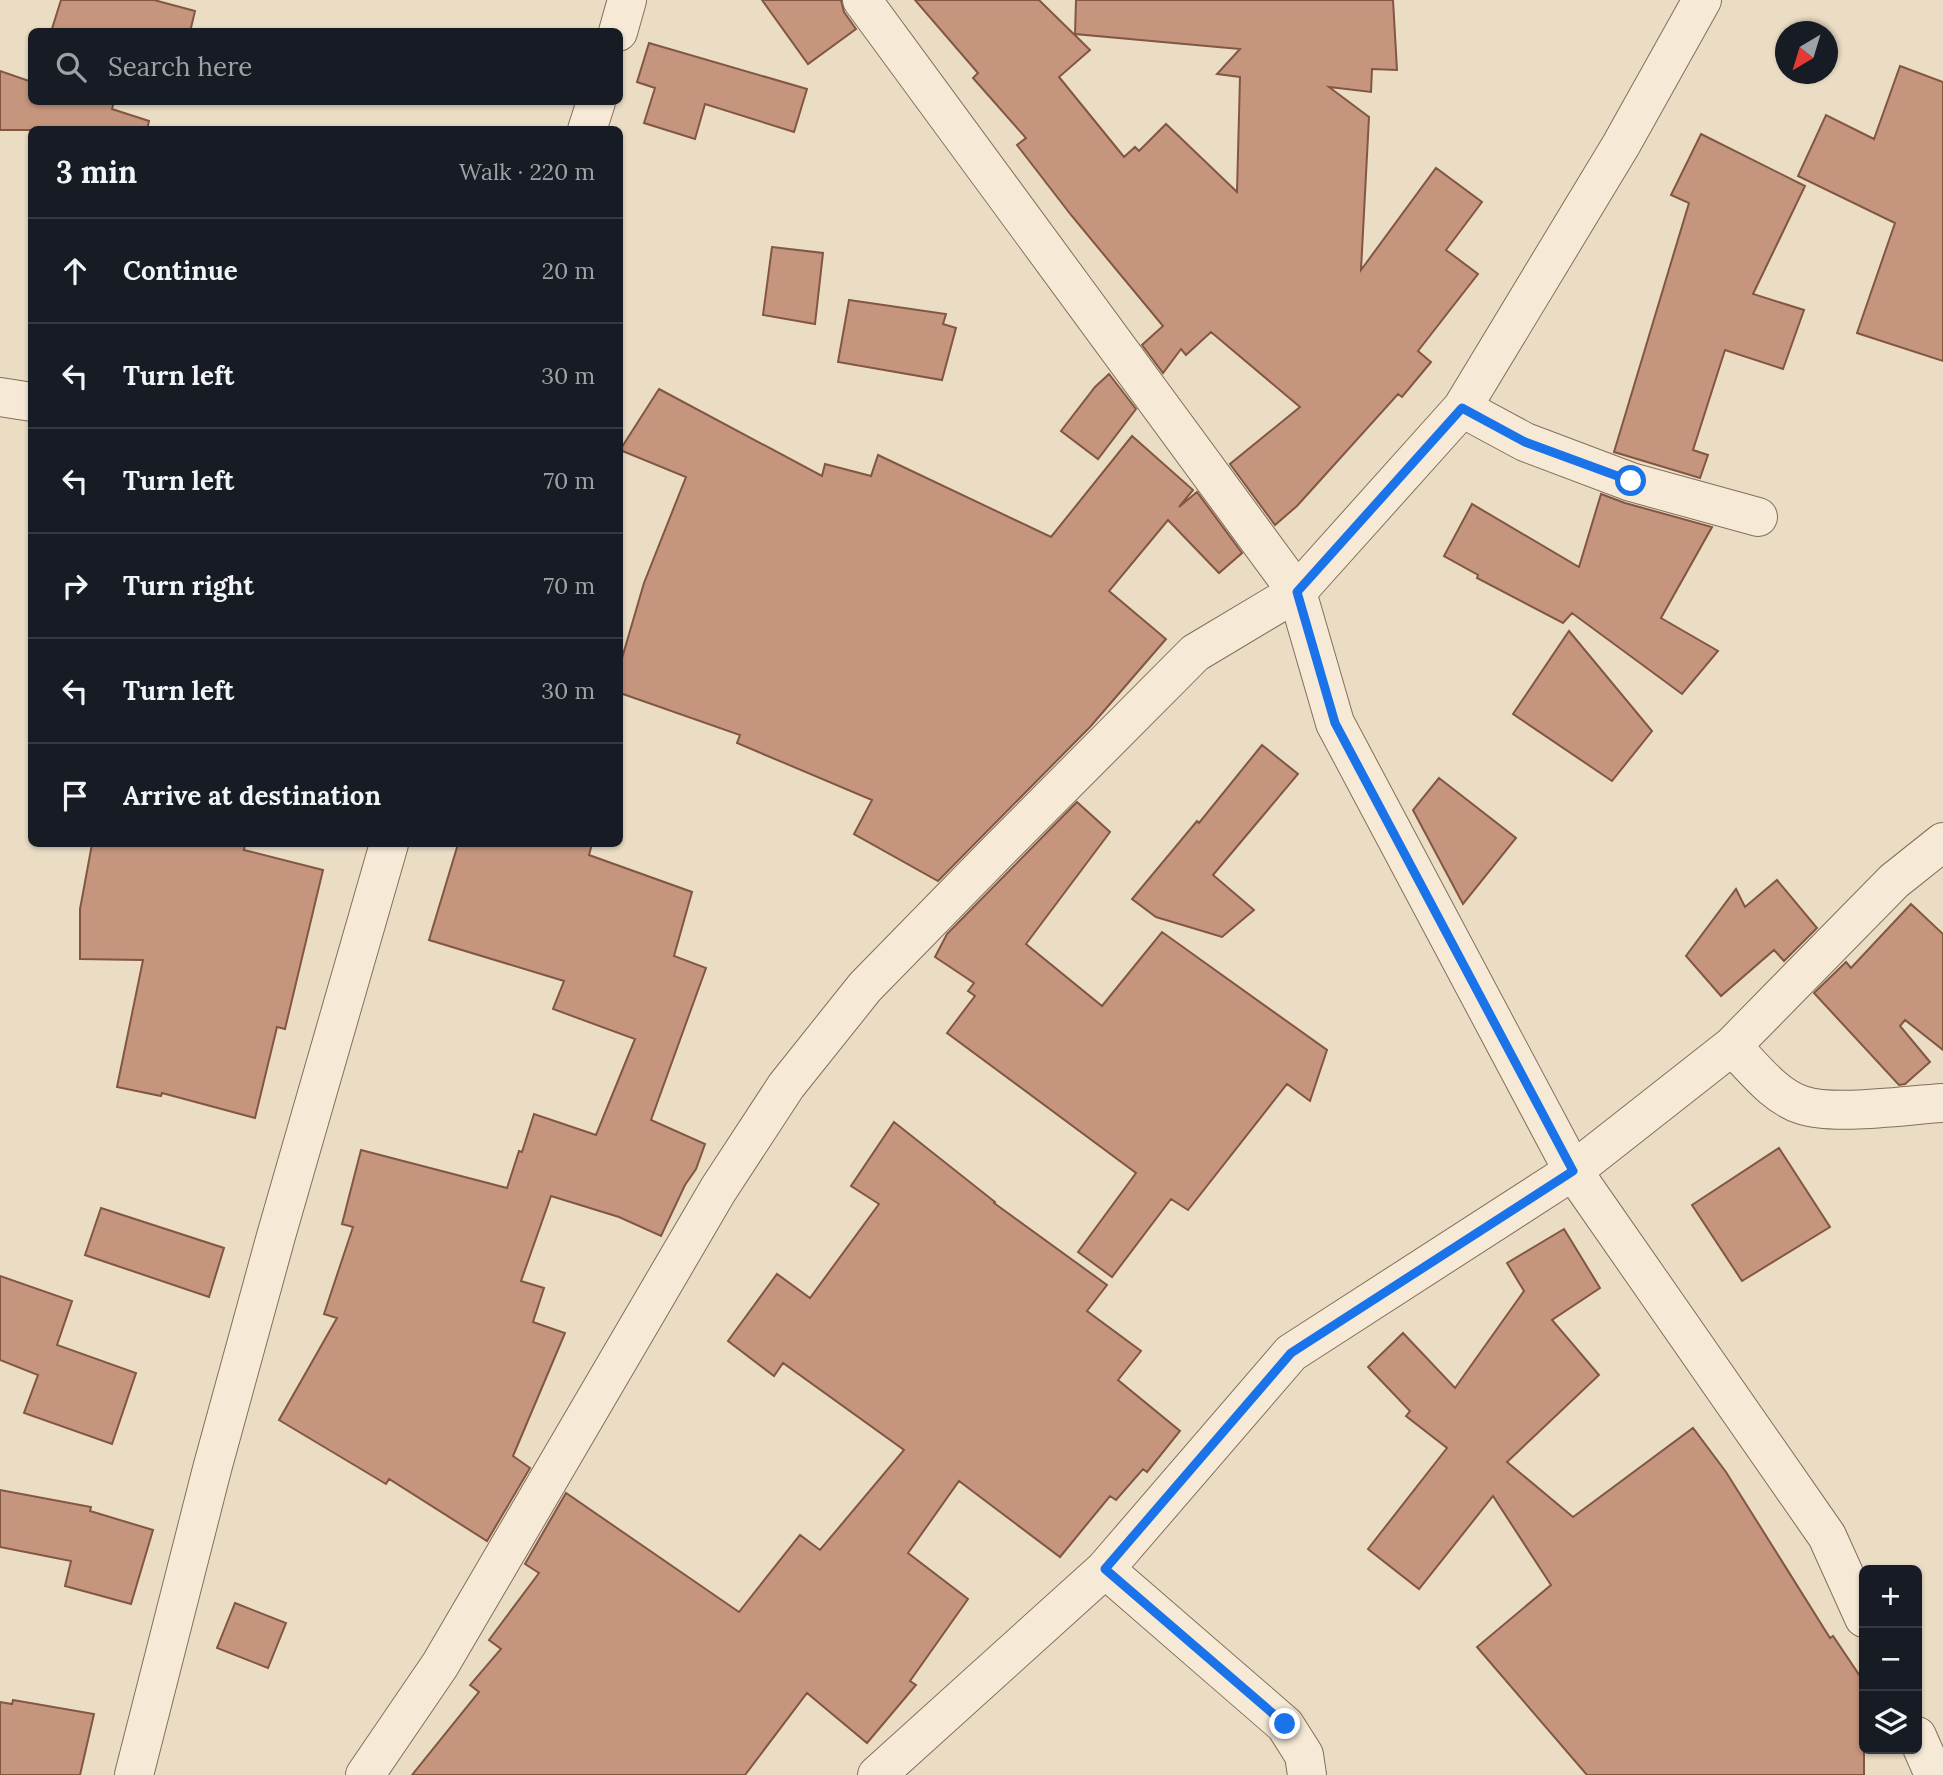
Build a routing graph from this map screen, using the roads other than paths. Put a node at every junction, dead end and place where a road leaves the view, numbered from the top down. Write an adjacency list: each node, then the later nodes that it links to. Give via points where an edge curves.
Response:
1 (627, 0): 4 (street)
2 (862, 0): 11 (street)
3 (1702, 0): 9 (street)
4 (619, 28)
5 (595, 105): 6 (street)
6 (588, 126)
7 (0, 397): 8 (street)
8 (28, 401)
9 (1462, 408): 10 (street, via 1525,442 1631,481); 11 (street)
10 (1758, 517)
11 (1297, 592): 16 (street, via 1335,723); 21 (street, via 1195,653 865,987 786,1086 719,1190 440,1665)
12 (1943, 842): 14 (street, via 1894,881)
13 (388, 847): 20 (street, via 212,1469)
14 (1731, 1046): 15 (street, via 1778,1091 1800,1105 1825,1111); 16 (street)
15 (1943, 1103)
16 (1573, 1171): 17 (street, via 1291,1353); 18 (street, via 1827,1536)
17 (1105, 1569): 22 (street); 23 (street, via 1285,1724 1304,1755)
18 (1859, 1607)
19 (1922, 1747): 24 (street)
20 (134, 1775)
21 (365, 1775)
22 (877, 1775)
23 (1307, 1775)
24 (1934, 1775)

